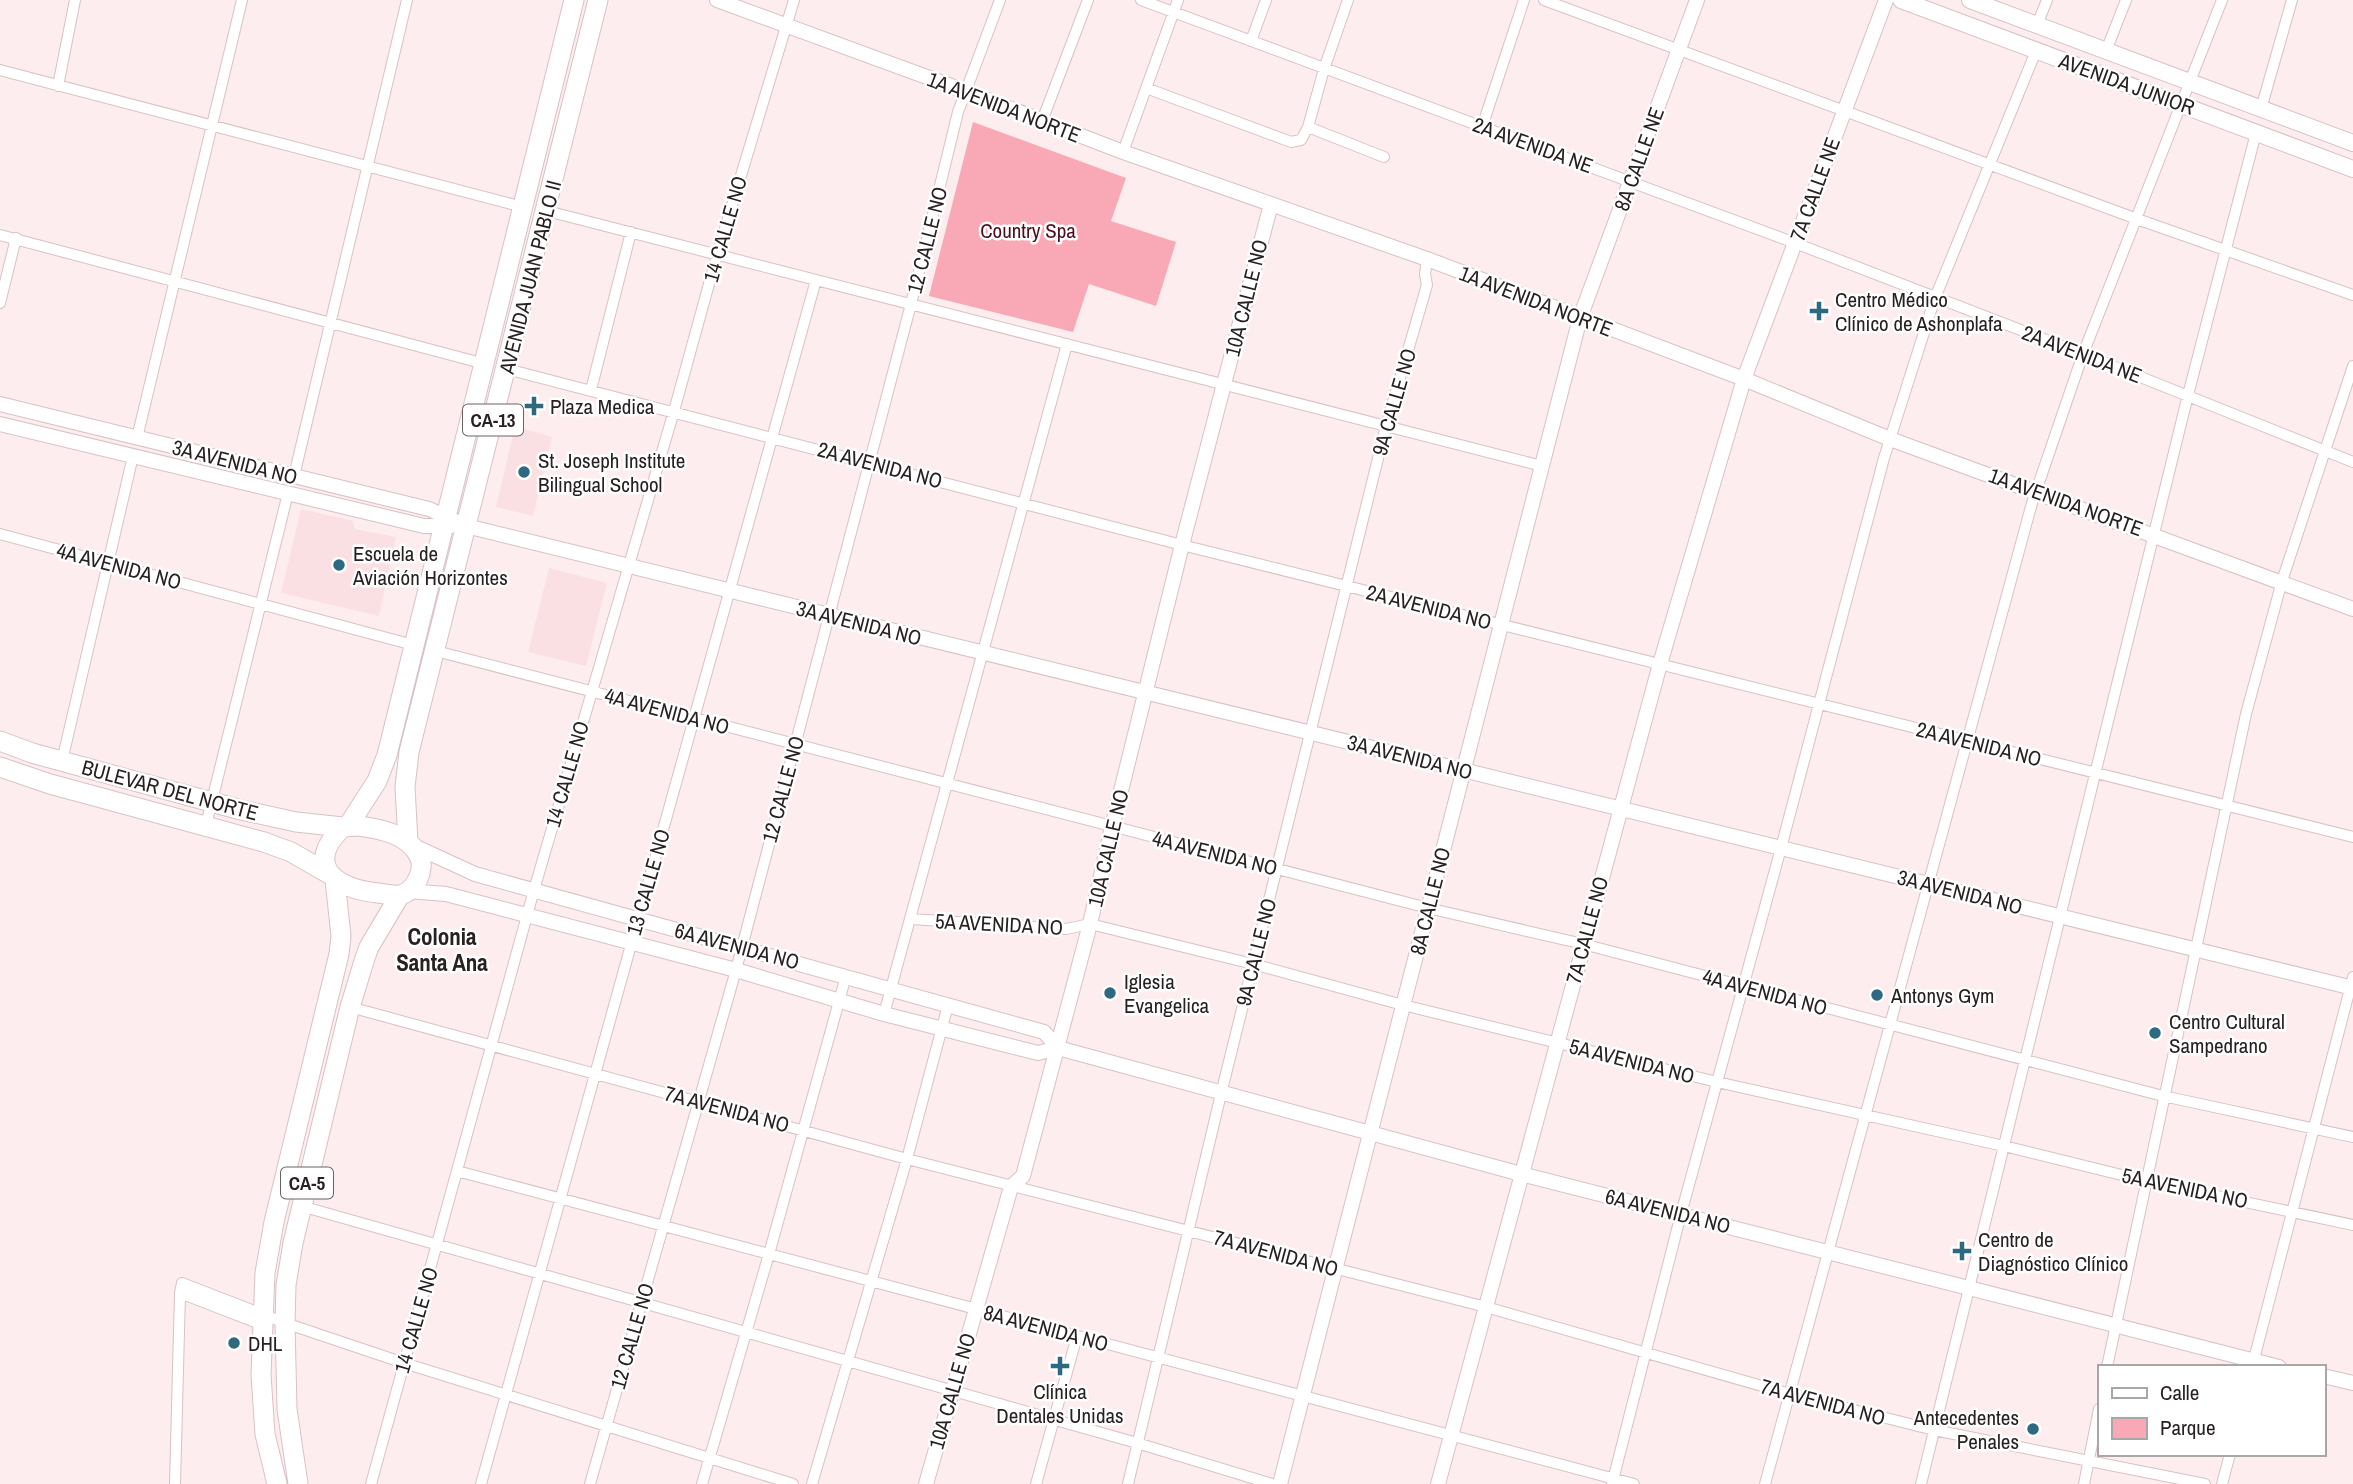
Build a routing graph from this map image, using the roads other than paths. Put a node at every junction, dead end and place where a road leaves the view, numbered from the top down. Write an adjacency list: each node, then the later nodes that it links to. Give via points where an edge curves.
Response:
1 (75, 0): 34 (street)
2 (242, 0): 41 (street)
3 (407, 0): 49 (street)
4 (574, 0): 53 (highway, AVENIDA JUAN PABLO II / CA-13)
5 (598, 0): 54 (highway, AVENIDA JUAN PABLO II / CA-13)
6 (717, 0): 26 (street, 1A AVENIDA NORTE)
7 (794, 0): 26 (street, 14 CALLE NO)
8 (999, 0): 36 (street, 12 CALLE NO)
9 (1088, 0): 40 (street)
10 (1141, 0): 24 (street, 2A AVENIDA NE)
11 (1178, 0): 24 (street)
12 (1266, 0): 27 (street)
13 (1348, 0): 31 (street)
14 (1524, 0): 43 (street)
15 (1544, 0): 28 (street)
16 (1697, 0): 28 (street, 8A CALLE NE)
17 (1886, 0): 39 (street, 7A CALLE NE)
18 (1901, 0): 29 (main road, AVENIDA JUNIOR)
19 (1970, 0): 25 (main road, AVENIDA JUNIOR)
20 (2047, 0): 25 (street)
21 (2126, 0): 30 (street)
22 (2222, 0): 33 (street)
23 (2292, 0): 38 (street)
24 (1174, 12): 27 (street, 2A AVENIDA NE); 35 (street)
25 (2037, 25): 30 (main road, AVENIDA JUNIOR)
26 (787, 27): 36 (street, 1A AVENIDA NORTE); 61 (street, 14 CALLE NO)
27 (1251, 41): 31 (street, 2A AVENIDA NE)
28 (1679, 50): 39 (street); 51 (street, 8A CALLE NE)
29 (2036, 51): 37 (main road, AVENIDA JUNIOR); 48 (street)
30 (2106, 51): 33 (main road, AVENIDA JUNIOR)
31 (1324, 69): 42 (street); 43 (street, 2A AVENIDA NE)
32 (0, 70): 34 (street)
33 (2191, 82): 37 (street); 38 (main road, AVENIDA JUNIOR)
34 (58, 86): 41 (street)
35 (1146, 88): 42 (street, via 1291,142 1301,140); 46 (street)
36 (965, 91): 40 (street, 1A AVENIDA NORTE); 68 (street, 12 CALLE NO)
37 (2182, 105): 44 (main road, AVENIDA JUNIOR); 55 (street)
38 (2261, 109): 45 (main road, AVENIDA JUNIOR)
39 (1844, 111): 48 (street); 59 (street, 7A CALLE NE)
40 (1042, 121): 46 (street, 1A AVENIDA NORTE)
41 (212, 126): 49 (street); 64 (street)
42 (1308, 127): 47 (street)
43 (1482, 127): 51 (street, 2A AVENIDA NE)
44 (2256, 133): 50 (main road, AVENIDA JUNIOR); 60 (street)
45 (2353, 143)
46 (1123, 152): 52 (street, 1A AVENIDA NORTE)
47 (1384, 157)
48 (1990, 165): 55 (street); 66 (street)
49 (367, 167): 53 (street); 70 (street)
50 (2353, 169)
51 (1630, 181): 59 (street, 2A AVENIDA NE); 69 (street, 8A CALLE NE)
52 (1271, 204): 62 (street, 1A AVENIDA NORTE); 77 (street, 10A CALLE NO)
53 (523, 208): 73 (highway, AVENIDA JUAN PABLO II / CA-13)
54 (547, 211): 56 (street); 75 (highway, AVENIDA JUAN PABLO II / CA-13)
55 (2137, 219): 60 (street); 72 (street)
56 (631, 232): 61 (street); 78 (street)
57 (0, 235): 58 (street)
58 (16, 238): 64 (street); 67 (street)
59 (1795, 243): 66 (street, 2A AVENIDA NE); 76 (street, 7A CALLE NE)
60 (2225, 251): 65 (street); 79 (street)
61 (717, 255): 63 (street); 81 (street, 14 CALLE NO)
62 (1427, 259): 69 (street, 1A AVENIDA NORTE); 83 (street, 9A CALLE NO, via 1427,285)
63 (816, 280): 68 (street); 84 (street, 13 CALLE NO)
64 (174, 281): 70 (street); 85 (street)
65 (2353, 295)
66 (1935, 298): 72 (street, 2A AVENIDA NE); 86 (street)
67 (0, 303)
68 (911, 304): 71 (street); 90 (street, 12 CALLE NO)
69 (1580, 318): 76 (street, 1A AVENIDA NORTE); 91 (street, 8A CALLE NO)
70 (330, 322): 73 (street); 92 (street)
71 (1067, 344): 77 (street); 95 (street)
72 (2084, 354): 79 (street, 2A AVENIDA NE); 93 (street)
73 (485, 364): 96 (highway, AVENIDA JUAN PABLO II / CA-13)
74 (2353, 366): 87 (street)
75 (506, 369): 78 (street, 2A AVENIDA NO); 97 (highway, AVENIDA JUAN PABLO II / CA-13)
76 (1745, 379): 86 (street, 1A AVENIDA NORTE); 113 (street, 7A CALLE NO)
77 (1224, 384): 83 (street); 100 (street, 10A CALLE NO)
78 (591, 390): 81 (street, 2A AVENIDA NO)
79 (2188, 396): 87 (street, 2A AVENIDA NE); 99 (street)
80 (0, 404): 85 (street, 3A AVENIDA NO)
81 (674, 411): 84 (street, 2A AVENIDA NO); 102 (street, 14 CALLE NO)
82 (0, 424): 88 (street, 3A AVENIDA NO)
83 (1386, 426): 91 (street); 104 (street, 9A CALLE NO)
84 (772, 437): 90 (street, 2A AVENIDA NO); 105 (street, 13 CALLE NO)
85 (137, 438): 92 (street, 3A AVENIDA NO)
86 (1890, 439): 93 (street, 1A AVENIDA NORTE); 116 (street)
87 (2325, 452): 89 (street, 2A AVENIDA NE); 103 (street)
88 (133, 456): 94 (street, 3A AVENIDA NO); 101 (street)
89 (2353, 462)
90 (869, 463): 95 (street, 2A AVENIDA NO); 108 (street, 12 CALLE NO)
91 (1542, 466): 109 (street, 8A CALLE NO)
92 (294, 476): 96 (street, 3A AVENIDA NO, via 429,509)
93 (2037, 492): 99 (street, 1A AVENIDA NORTE); 120 (street)
94 (288, 493): 96 (street, 3A AVENIDA NO, via 424,526); 106 (street)
95 (1024, 502): 100 (street, 2A AVENIDA NO); 112 (street)
96 (445, 522): 97 (street, 3A AVENIDA NO); 110 (highway, AVENIDA JUAN PABLO II / CA-13)
97 (466, 526): 102 (street, 3A AVENIDA NO); 111 (highway, AVENIDA JUAN PABLO II / CA-13)
98 (0, 534): 101 (street, 4A AVENIDA NO)
99 (2155, 535): 103 (street, 1A AVENIDA NORTE); 125 (street)
100 (1181, 545): 104 (street, 2A AVENIDA NO); 115 (street, 10A CALLE NO)
101 (108, 563): 106 (street, 4A AVENIDA NO); 122 (street)
102 (628, 566): 105 (street, 3A AVENIDA NO); 114 (street, 14 CALLE NO)
103 (2282, 581): 107 (street, 1A AVENIDA NORTE); 128 (street)
104 (1346, 586): 109 (street, 2A AVENIDA NO); 118 (street, 9A CALLE NO)
105 (729, 591): 108 (street, 3A AVENIDA NO); 117 (street, 13 CALLE NO)
106 (261, 604): 110 (street, 4A AVENIDA NO); 127 (street)
107 (2353, 609)
108 (829, 615): 112 (street, 3A AVENIDA NO); 121 (street, 12 CALLE NO)
109 (1501, 625): 113 (street, 2A AVENIDA NO); 124 (street, 8A CALLE NO)
110 (414, 645): 111 (street, 4A AVENIDA NO); 131 (highway, AVENIDA JUAN PABLO II / CA-13, via 387,755 377,781)
111 (435, 650): 114 (street, 4A AVENIDA NO); 134 (highway, AVENIDA JUAN PABLO II / CA-13, via 409,752 405,787)
112 (983, 653): 115 (street, 3A AVENIDA NO); 126 (street)
113 (1660, 664): 116 (street, 2A AVENIDA NO); 129 (street, 7A CALLE NO)
114 (592, 690): 117 (street, 4A AVENIDA NO); 139 (street, 14 CALLE NO)
115 (1146, 693): 118 (street, 3A AVENIDA NO); 132 (street, 10A CALLE NO)
116 (1818, 704): 120 (street, 2A AVENIDA NO); 135 (street)
117 (694, 719): 121 (street, 4A AVENIDA NO); 144 (street, 13 CALLE NO)
118 (1310, 733): 124 (street, 3A AVENIDA NO); 136 (street, 9A CALLE NO)
119 (0, 741): 122 (highway, BULEVAR DEL NORTE)
120 (1966, 741): 125 (street, 2A AVENIDA NO); 138 (street)
121 (795, 745): 126 (street, 4A AVENIDA NO); 149 (street, 12 CALLE NO)
122 (62, 761): 127 (highway, BULEVAR DEL NORTE)
123 (0, 767): 130 (highway, BULEVAR DEL NORTE)
124 (1463, 771): 129 (street, 3A AVENIDA NO); 141 (street, 8A CALLE NO)
125 (2096, 773): 128 (street, 2A AVENIDA NO); 143 (street)
126 (947, 784): 132 (street, 4A AVENIDA NO); 145 (street)
127 (212, 802): 130 (street); 131 (highway, BULEVAR DEL NORTE, via 296,822)
128 (2225, 806): 133 (street, 2A AVENIDA NO); 150 (street)
129 (1620, 809): 135 (street, 3A AVENIDA NO); 148 (street, 7A CALLE NO)
130 (206, 825): 137 (highway, BULEVAR DEL NORTE, via 291,852)
131 (345, 826): 134 (highway, via 383,831); 137 (highway, CA-5, via 330,839 324,853)
132 (1112, 827): 136 (street, 4A AVENIDA NO); 146 (street, 10A CALLE NO)
133 (2353, 837)
134 (411, 844): 139 (street, 6A AVENIDA NO, via 475,874); 140 (highway, CA-5, via 421,860 421,873)
135 (1781, 848): 138 (street, 3A AVENIDA NO); 155 (street)
136 (1276, 868): 141 (street, 4A AVENIDA NO); 151 (street, 9A CALLE NO)
137 (333, 878): 140 (highway, via 354,890); 173 (highway, CA-5, via 339,954)
138 (1928, 884): 143 (street, 3A AVENIDA NO); 162 (street)
139 (534, 890): 142 (street, 14 CALLE NO); 144 (street, 6A AVENIDA NO)
140 (404, 893): 142 (street, 6A AVENIDA NO, via 446,894); 160 (highway, CA-5, via 369,947)
141 (1428, 908): 148 (street, 4A AVENIDA NO); 159 (street, 8A CALLE NO)
142 (527, 915): 147 (street, 6A AVENIDA NO); 165 (street, 14 CALLE NO)
143 (2061, 917): 150 (street, 3A AVENIDA NO); 167 (street)
144 (638, 919): 147 (street, 13 CALLE NO); 149 (street, 6A AVENIDA NO)
145 (911, 919): 146 (street, 5A AVENIDA NO, via 1066,929); 156 (street)
146 (1090, 925): 151 (street, 5A AVENIDA NO); 166 (street, 10A CALLE NO)
147 (631, 943): 152 (street, 6A AVENIDA NO); 168 (street, 13 CALLE NO)
148 (1583, 944): 155 (street, 4A AVENIDA NO); 164 (street, 7A CALLE NO)
149 (742, 948): 152 (street, 12 CALLE NO); 153 (street, 6A AVENIDA NO)
150 (2194, 950): 154 (street, 3A AVENIDA NO); 171 (street)
151 (1253, 964): 159 (street, 5A AVENIDA NO); 170 (street, 9A CALLE NO)
152 (736, 970): 157 (street, 6A AVENIDA NO); 172 (street, 12 CALLE NO)
153 (846, 976): 156 (street, 6A AVENIDA NO); 157 (street)
154 (2352, 984): 175 (street)
155 (1742, 986): 162 (street, 4A AVENIDA NO); 169 (street)
156 (892, 988): 158 (street, 6A AVENIDA NO); 161 (street)
157 (839, 1000): 161 (street, 6A AVENIDA NO); 176 (street)
158 (948, 1004): 163 (street); 166 (street, 6A AVENIDA NO, via 1044,1032)
159 (1403, 1005): 164 (street, 5A AVENIDA NO); 177 (street, 8A CALLE NO)
160 (350, 1007): 165 (street, 7A AVENIDA NO); 186 (highway, CA-5)
161 (884, 1014): 163 (street, 6A AVENIDA NO)
162 (1890, 1025): 167 (street, 4A AVENIDA NO); 174 (street)
163 (942, 1029): 166 (street, 6A AVENIDA NO, via 1038,1053); 180 (street)
164 (1556, 1043): 169 (street, 5A AVENIDA NO); 182 (street, 7A CALLE NO)
165 (492, 1045): 168 (street, 7A AVENIDA NO); 181 (street, 14 CALLE NO)
166 (1058, 1048): 170 (street, 6A AVENIDA NO); 184 (street, 10A CALLE NO, via 1023,1176)
167 (2025, 1060): 171 (street, 4A AVENIDA NO); 179 (street)
168 (595, 1073): 172 (street, 7A AVENIDA NO); 185 (street, 13 CALLE NO)
169 (1717, 1082): 174 (street, 5A AVENIDA NO); 188 (street)
170 (1221, 1094): 177 (street, 6A AVENIDA NO); 191 (street, 9A CALLE NO)
171 (2163, 1096): 175 (street, 4A AVENIDA NO); 183 (street)
172 (699, 1101): 176 (street, 7A AVENIDA NO); 190 (street, 12 CALLE NO)
173 (303, 1108): 186 (highway, via 305,1142 293,1196); 202 (highway, CA-5, via 272,1234)
174 (1865, 1116): 179 (street, 5A AVENIDA NO); 193 (street)
175 (2315, 1129): 178 (street, 4A AVENIDA NO); 187 (street)
176 (803, 1130): 180 (street, 7A AVENIDA NO); 194 (street)
177 (1370, 1134): 182 (street, 6A AVENIDA NO); 195 (street, 8A CALLE NO)
178 (2353, 1137)
179 (2004, 1146): 183 (street, 5A AVENIDA NO); 198 (street)
180 (907, 1159): 184 (street, 7A AVENIDA NO); 197 (street)
181 (457, 1171): 185 (street, 8A AVENIDA NO); 192 (street, 14 CALLE NO)
182 (1521, 1174): 188 (street, 6A AVENIDA NO); 200 (street, 7A CALLE NO)
183 (2146, 1181): 187 (street, 5A AVENIDA NO); 204 (street)
184 (1011, 1186): 191 (street, 7A AVENIDA NO); 201 (street, 10A CALLE NO)
185 (560, 1199): 190 (street, 8A AVENIDA NO); 196 (street, 13 CALLE NO)
186 (301, 1206): 192 (street); 203 (highway, CA-5, via 286,1285)
187 (2292, 1211): 189 (street, 5A AVENIDA NO); 211 (street)
188 (1681, 1214): 193 (street, 6A AVENIDA NO); 207 (street)
189 (2353, 1225)
190 (663, 1226): 194 (street, 8A AVENIDA NO); 199 (street, 12 CALLE NO)
191 (1188, 1230): 195 (street, 7A AVENIDA NO); 208 (street, 9A CALLE NO)
192 (438, 1245): 196 (street); 210 (street, 14 CALLE NO)
193 (1828, 1252): 198 (street, 6A AVENIDA NO); 216 (street)
194 (769, 1254): 197 (street, 8A AVENIDA NO); 205 (street)
195 (1335, 1269): 200 (street, 7A AVENIDA NO); 218 (street, 8A CALLE NO)
196 (538, 1275): 199 (street); 217 (street, 13 CALLE NO)
197 (871, 1281): 201 (street, 8A AVENIDA NO); 209 (street)
198 (1969, 1288): 204 (street, 6A AVENIDA NO); 222 (street)
199 (642, 1303): 205 (street); 221 (street, 12 CALLE NO)
200 (1486, 1307): 207 (street, 7A AVENIDA NO); 223 (street, 7A CALLE NO)
201 (976, 1309): 206 (street, 8A AVENIDA NO); 215 (street, 10A CALLE NO)
202 (263, 1319): 203 (street); 229 (street, via 181,1288); 230 (highway, CA-5, via 265,1434)
203 (285, 1323): 210 (street); 231 (highway, CA-5, via 287,1409)
204 (2115, 1325): 211 (street, 6A AVENIDA NO); 212 (street)
205 (746, 1334): 209 (street); 226 (street)
206 (1077, 1336): 208 (street, 8A AVENIDA NO); 220 (street)
207 (1646, 1354): 216 (street, 7A AVENIDA NO); 228 (street)
208 (1158, 1357): 218 (street, 8A AVENIDA NO); 224 (street, 9A CALLE NO)
209 (846, 1362): 215 (street); 237 (street)
210 (404, 1363): 217 (street); 232 (street, 14 CALLE NO)
211 (2253, 1364)
212 (2107, 1365)
213 (2325, 1376): 214 (street)
214 (2353, 1383)
215 (952, 1391): 220 (street); 238 (street, 10A CALLE NO)
216 (1790, 1394): 222 (street, 7A AVENIDA NO); 245 (street)
217 (506, 1395): 221 (street); 233 (street, 13 CALLE NO)
218 (1302, 1396): 223 (street, 8A AVENIDA NO); 242 (street, 8A CALLE NO)
219 (2098, 1414): 227 (street)
220 (1054, 1421): 224 (street); 239 (street)
221 (607, 1426): 226 (street); 234 (street, 12 CALLE NO)
222 (1934, 1430): 227 (street, 7A AVENIDA NO); 246 (street)
223 (1451, 1435): 228 (street, 8A AVENIDA NO); 243 (street, 7A CALLE NO)
224 (1137, 1443): 240 (street, 9A CALLE NO); 241 (street)
225 (2229, 1456): 249 (street)
226 (709, 1458): 235 (street); 236 (street)
227 (2089, 1461): 247 (street); 248 (street, 7A AVENIDA NO)
228 (1613, 1481): 244 (street, 8A AVENIDA NO)
229 (175, 1484)
230 (277, 1484)
231 (298, 1484)
232 (371, 1484)
233 (481, 1484)
234 (590, 1484)
235 (702, 1484)
236 (793, 1484)
237 (812, 1484)
238 (926, 1484)
239 (1036, 1484)
240 (1128, 1484)
241 (1272, 1484)
242 (1280, 1484)
243 (1438, 1484)
244 (1634, 1484)
245 (1765, 1484)
246 (1921, 1484)
247 (2084, 1484)
248 (2205, 1484)
249 (2222, 1484)

